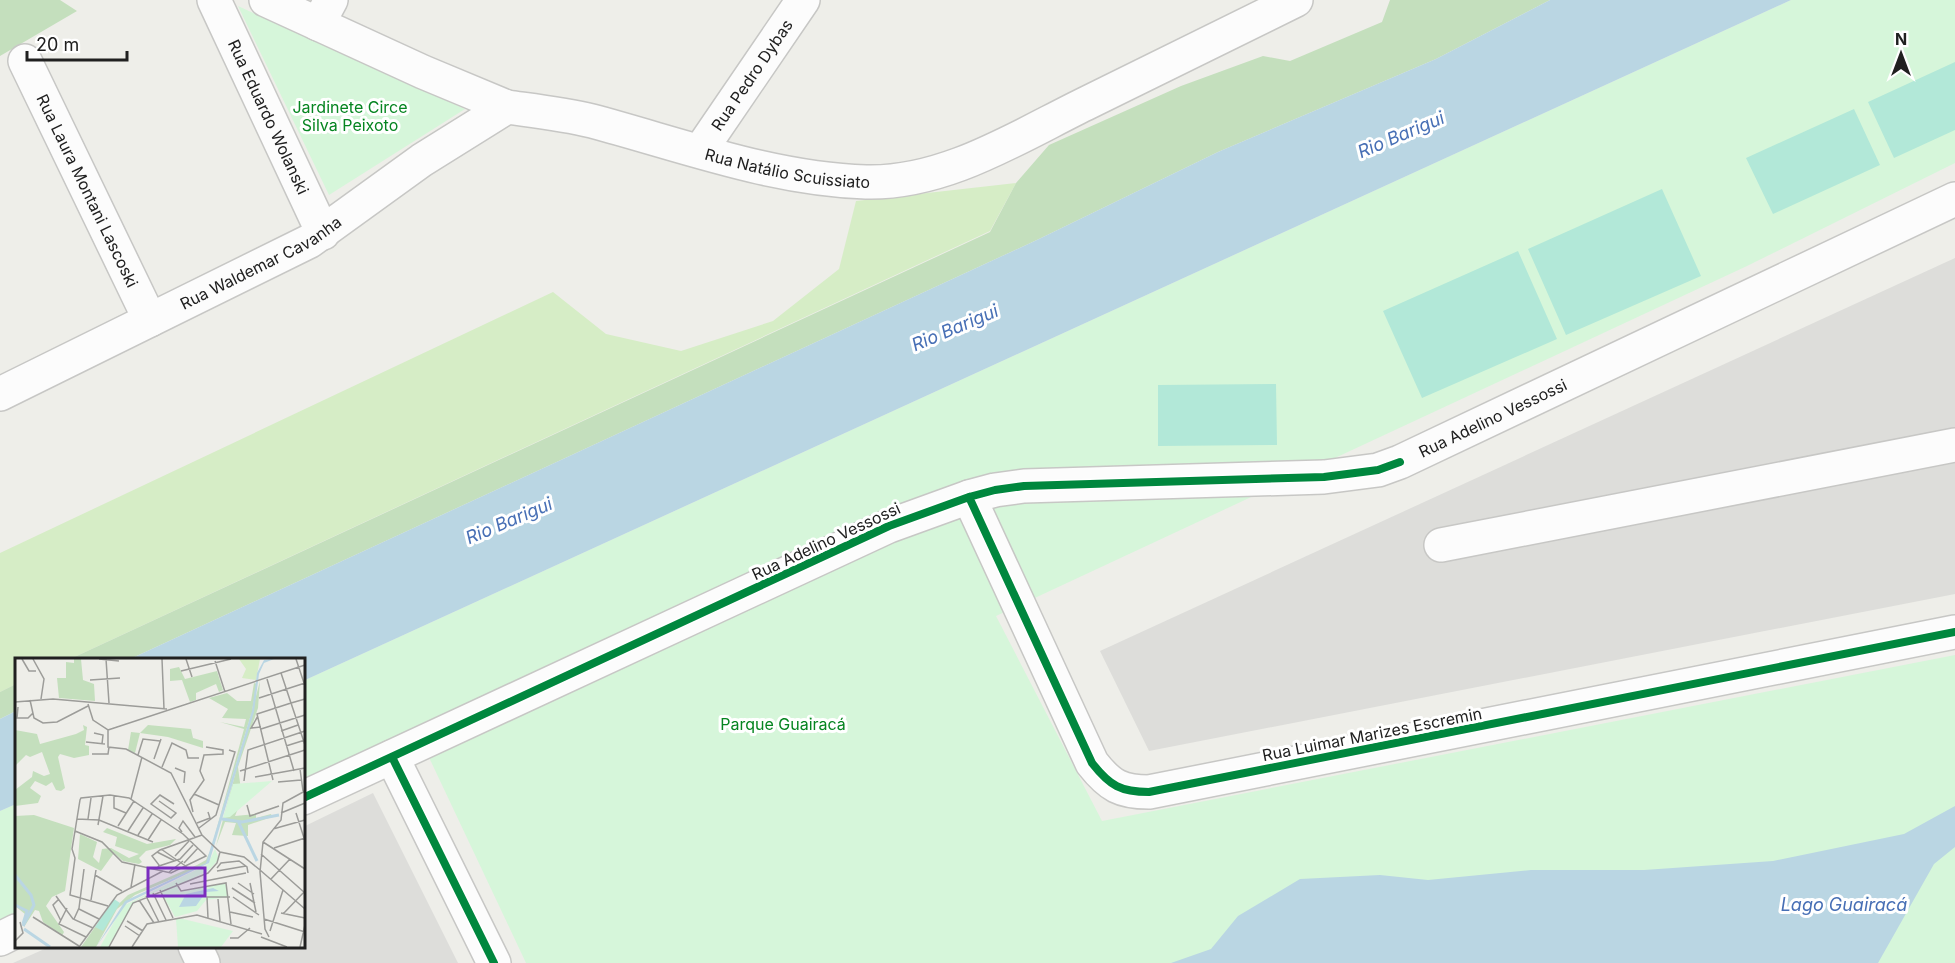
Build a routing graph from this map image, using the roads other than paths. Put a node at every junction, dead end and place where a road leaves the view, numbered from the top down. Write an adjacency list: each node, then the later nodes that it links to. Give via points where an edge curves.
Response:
1 (214, 0): 10 (street, Rua Eduardo Wolanski)
2 (266, 0): 5 (street, Rua Natálio Scuissiato)
3 (803, 0): 8 (street, Rua Pedro Dybas)
4 (1296, 0): 8 (street, Rua Natálio Scuissiato, via 985,153 924,176 887,181 838,180)
5 (324, 12): 7 (street, Rua Natálio Scuissiato, via 412,68)
6 (25, 61): 11 (street, Rua Laura Montani Lascoski)
7 (507, 107): 8 (street, Rua Natálio Scuissiato, via 590,121); 10 (street, Rua Waldemar Cavanha, via 414,165)
8 (700, 152)
9 (1955, 199): 14 (street, Rua Adelino Vessossi, via 1378,470 1324,477 1057,484 995,490)
10 (323, 233): 11 (street, Rua Waldemar Cavanha)
11 (150, 320): 12 (street, Rua Waldemar Cavanha)
12 (0, 394)
13 (1955, 445): 15 (street)
14 (969, 497): 16 (street, Rua Luimar Marizes Escremin, via 1092,763 1117,788 1132,792 1161,790); 17 (street, Rua Adelino Vessossi, via 889,526)
15 (1441, 545)
16 (1955, 632)
17 (392, 757): 18 (street, Rua Adelino Vessossi); 23 (street)
18 (304, 798)
19 (15, 932): 20 (street)
20 (0, 939)
21 (196, 948): 22 (street)
22 (203, 963)
23 (494, 963)

